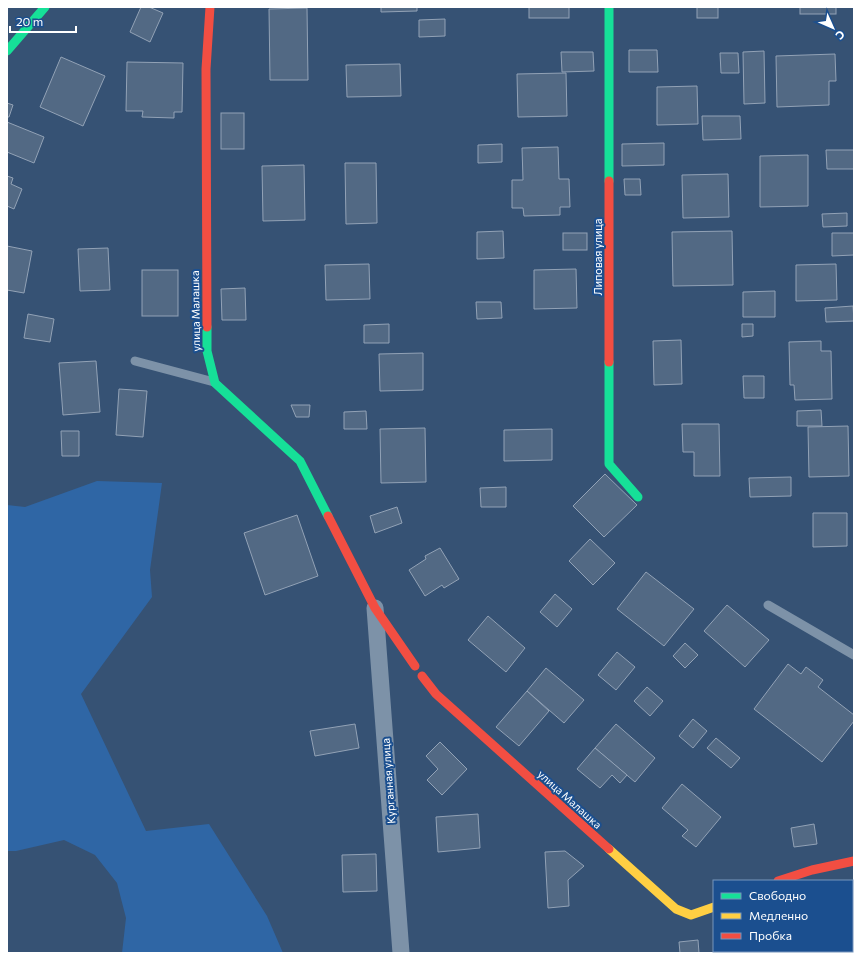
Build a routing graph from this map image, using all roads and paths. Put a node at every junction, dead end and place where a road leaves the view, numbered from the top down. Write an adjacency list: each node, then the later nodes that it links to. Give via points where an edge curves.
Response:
1 (45, 7): 4 (street)
2 (210, 7): 6 (street, улица Малашка, via 206,69 207,350)
3 (609, 7): 7 (street, Липовая улица, via 609,464)
4 (7, 51)
5 (135, 361): 6 (lane)
6 (215, 383): 9 (street, via 300,461)
7 (638, 497)
8 (768, 605): 10 (lane)
9 (375, 608): 11 (street); 16 (street, Курганная улица)
10 (854, 655)
11 (415, 666)
12 (422, 676): 15 (street, улица Малашка, via 436,694 676,909 691,915)
13 (854, 861): 14 (street)
14 (781, 880)
15 (713, 907)
16 (401, 953)

